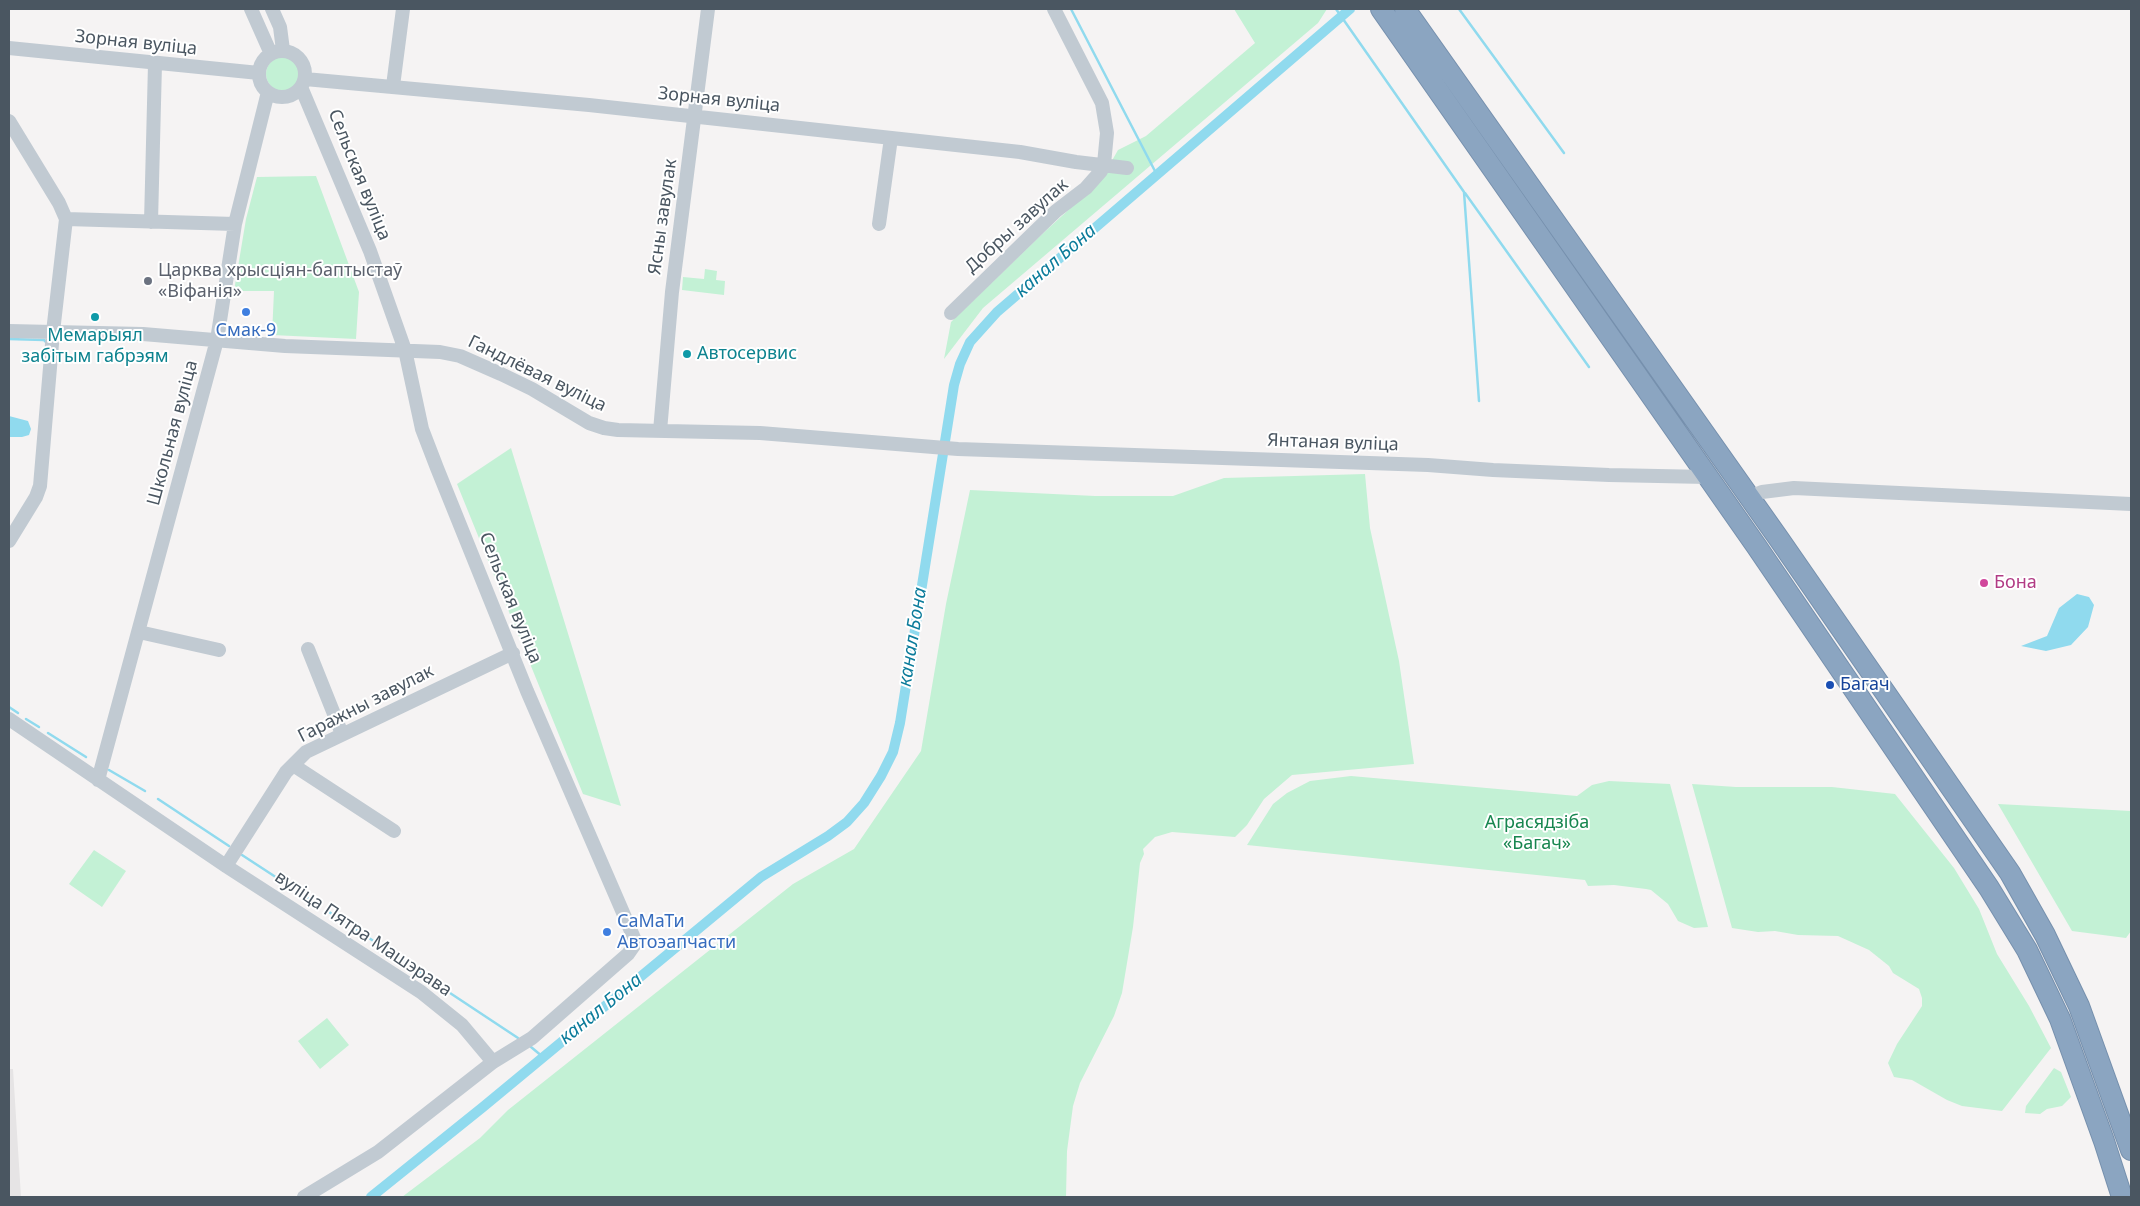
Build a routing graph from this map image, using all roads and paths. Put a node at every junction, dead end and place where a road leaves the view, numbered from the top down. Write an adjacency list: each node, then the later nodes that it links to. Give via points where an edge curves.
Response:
1 (251, 9): 11 (street)
2 (272, 9): 9 (street)
3 (283, 9): 9 (street)
4 (403, 9): 15 (street)
5 (708, 9): 17 (street, Ясны завулак)
6 (1054, 9): 20 (street, via 1102,103 1107,133)
7 (1381, 9): 33 (highway)
8 (1405, 9): 34 (highway)
9 (280, 27): 11 (street)
10 (9, 48): 12 (street, Зорная вуліца)
11 (277, 52): 13 (street, via 265,59); 14 (street, via 297,56 305,70)
12 (155, 64): 13 (street, Зорная вуліца); 23 (street)
13 (259, 73): 16 (street)
14 (303, 83): 15 (street, Зорная вуліца); 16 (street, Зорная вуліца, via 294,94 276,96); 30 (street, Сельская вуліца, via 370,251)
15 (393, 86): 17 (street, Зорная вуліца)
16 (268, 92): 24 (street, Школьная вуліца)
17 (695, 117): 19 (street, Зорная вуліца); 31 (street, Ясны завулак, via 672,292)
18 (9, 121): 22 (street)
19 (890, 138): 20 (street, Зорная вуліца); 25 (street)
20 (1104, 164): 21 (street, Зорная вуліца); 26 (street, Добры завулак, via 1086,188 1056,211)
21 (1128, 168)
22 (66, 219): 23 (street); 28 (street)
23 (151, 222): 24 (street)
24 (235, 224): 29 (street, Школьная вуліца)
25 (879, 224)
26 (951, 313)
27 (9, 331): 28 (street, Гандлёвая вуліца)
28 (53, 332): 29 (street, Гандлёвая вуліца); 36 (street, via 40,486)
29 (217, 340): 30 (street, Гандлёвая вуліца); 37 (street, Школьная вуліца)
30 (405, 350): 31 (street, Гандлёвая вуліца, via 460,356 532,389 589,423 604,428); 40 (street, Сельская вуліца, via 422,429)
31 (660, 431): 32 (street, Гандлёвая вуліца, via 760,433)
32 (958, 449): 33 (street, Янтаная вуліца, via 1428,464 1493,470)
33 (1707, 477): 50 (highway, via 1989,888 2026,950 2060,1019)
34 (1750, 497): 35 (street, via 1794,488); 48 (highway, via 2010,873 2045,935 2078,1006)
35 (2131, 504)
36 (9, 541)
37 (139, 632): 39 (street); 44 (street, Школьная вуліца)
38 (308, 649): 42 (street)
39 (219, 650)
40 (512, 653): 42 (street, Гаражны завулак); 47 (street, Сельская вуліца, via 635,944 628,954 532,1038)
41 (9, 719): 44 (street, вуліца Пятра Машэрава)
42 (342, 734): 43 (street, Гаражны завулак, via 306,752)
43 (293, 765): 45 (street); 46 (street, Гаражны завулак)
44 (98, 780): 46 (street, вуліца Пятра Машэрава)
45 (394, 831)
46 (226, 866): 47 (street, вуліца Пятра Машэрава, via 421,992 462,1025)
47 (493, 1062): 49 (street, via 378,1152)
48 (2131, 1150)
49 (304, 1197)
50 (2122, 1197)

